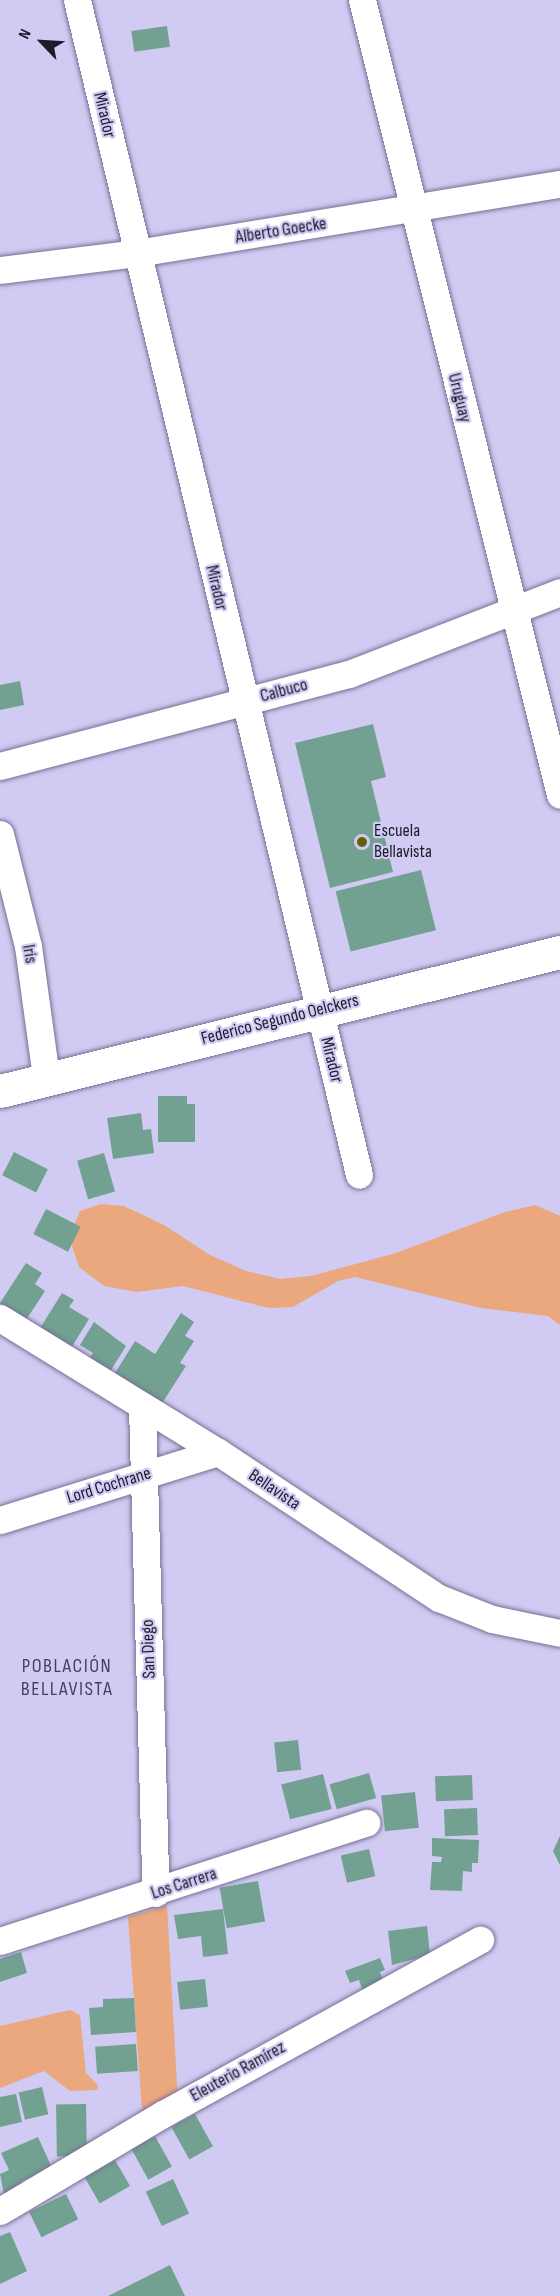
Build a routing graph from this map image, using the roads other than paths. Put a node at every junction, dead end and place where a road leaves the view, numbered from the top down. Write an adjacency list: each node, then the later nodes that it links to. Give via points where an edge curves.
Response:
1 (78, 0): 5 (street, Mirador)
2 (362, 0): 4 (street, Uruguay)
3 (560, 184): 4 (street, Alberto Goecke)
4 (414, 209): 5 (street, Alberto Goecke); 8 (street, Uruguay)
5 (137, 254): 6 (street, Alberto Goecke); 9 (street, Mirador)
6 (0, 270)
7 (560, 592): 8 (street, Calbuco)
8 (511, 609): 9 (street, Calbuco, via 431,645 349,674); 11 (street, Uruguay)
9 (243, 703): 10 (street, Calbuco); 14 (street, Mirador)
10 (0, 766)
11 (560, 795)
12 (0, 834): 15 (street, Iris, via 28,946)
13 (560, 952): 14 (main road, Federico Segundo Oelckers)
14 (319, 1011): 15 (main road, Federico Segundo Oelckers); 17 (street, Mirador)
15 (46, 1077): 16 (main road, Federico Segundo Oelckers)
16 (0, 1090)
17 (359, 1175)
18 (0, 1318): 19 (street, Bellavista)
19 (142, 1406): 20 (street, Bellavista); 21 (street, San Diego)
20 (218, 1452): 21 (street, Lord Cochrane); 23 (street, Bellavista, via 439,1598 492,1620)
21 (145, 1475): 22 (street, Lord Cochrane); 25 (street, San Diego)
22 (0, 1520)
23 (560, 1633)
24 (366, 1823): 25 (street, Los Carrera)
25 (156, 1893): 27 (street, Los Carrera)
26 (480, 1940): 28 (street, Eleuterio Ramírez, via 163,2114)
27 (0, 1941)
28 (0, 2211)

